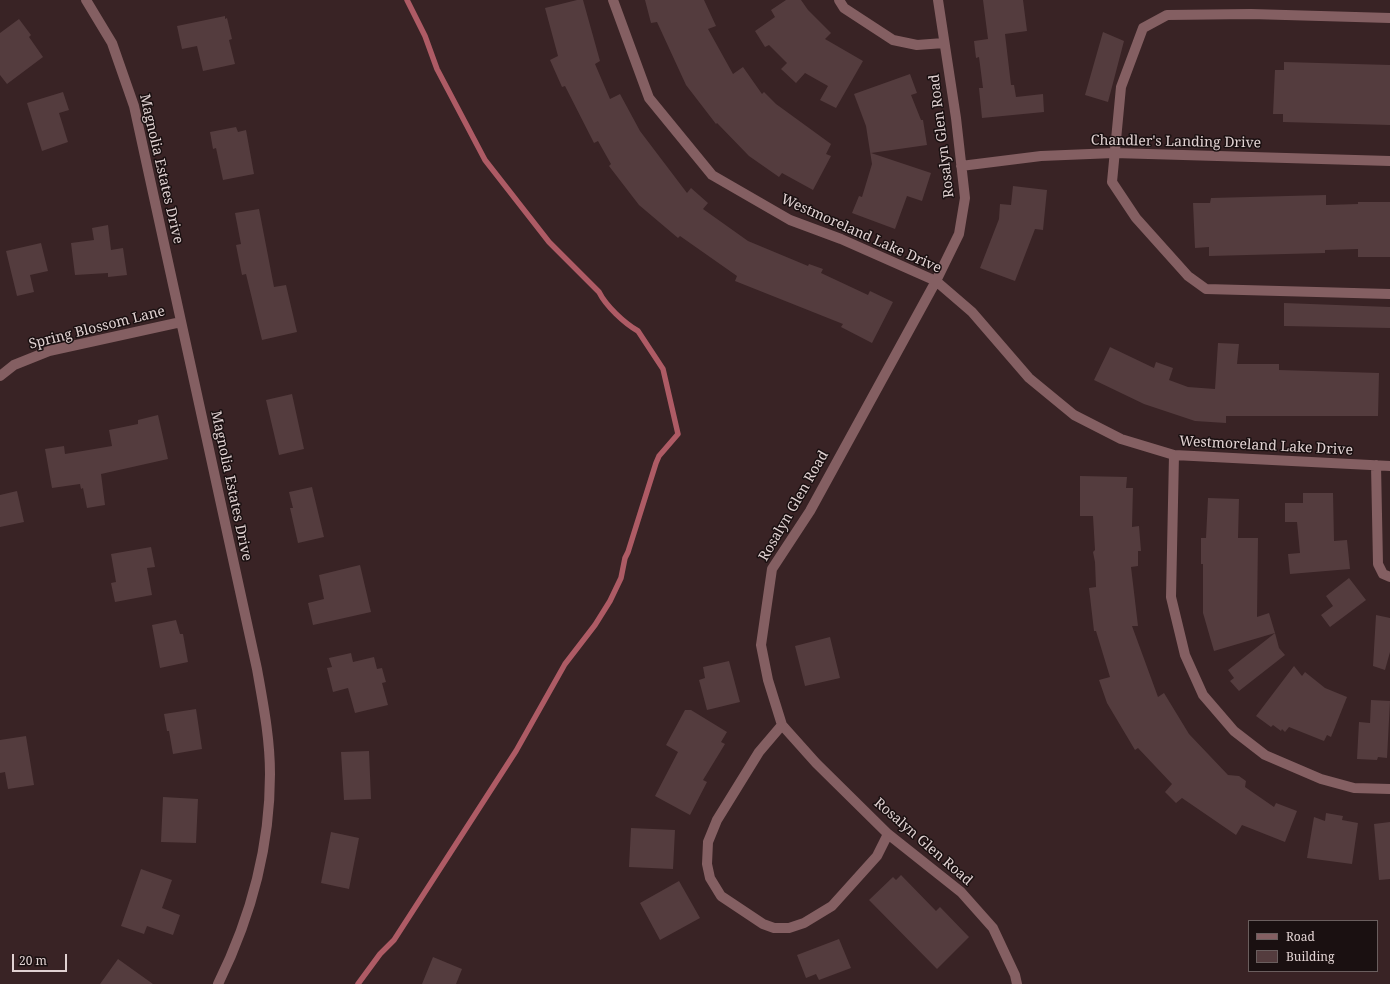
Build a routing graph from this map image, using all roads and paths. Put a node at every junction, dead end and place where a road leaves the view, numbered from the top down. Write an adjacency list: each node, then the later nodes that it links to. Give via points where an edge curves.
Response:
1 (86, 0): 12 (street, Magnolia Estates Drive, via 112,43 134,106)
2 (614, 0): 10 (street, Westmoreland Lake Drive, via 649,98 712,175 790,220 841,239)
3 (839, 0): 6 (street, via 844,8 893,40 917,45)
4 (938, 0): 6 (street, Rosalyn Glen Road)
5 (1390, 18): 7 (street, via 1251,14 1167,15 1143,28 1121,87)
6 (944, 43): 9 (street, Rosalyn Glen Road)
7 (1114, 152): 8 (street, Chandler's Landing Drive); 9 (street, Chandler's Landing Drive, via 1041,156); 11 (street, via 1112,182 1136,218 1188,276 1206,289)
8 (1390, 161)
9 (962, 166): 10 (street, Rosalyn Glen Road, via 965,198 959,234)
10 (936, 281): 14 (street, Westmoreland Lake Drive, via 972,312 1029,378 1074,415 1121,439); 18 (street, Rosalyn Glen Road, via 810,511 772,569 761,645 768,680)
11 (1390, 294)
12 (181, 322): 13 (street, Spring Blossom Lane, via 49,351 14,365); 21 (street, Magnolia Estates Drive, via 257,668 267,722 270,773 267,828 251,903 243,928)
13 (0, 376)
14 (1174, 455): 15 (street, Westmoreland Lake Drive); 19 (street, via 1171,597 1185,655 1203,696 1234,731 1265,755 1320,779 1354,788)
15 (1376, 465): 16 (street, Westmoreland Lake Drive); 17 (street, via 1378,564 1383,574)
16 (1390, 466)
17 (1390, 577)
18 (782, 725): 20 (street, Rosalyn Glen Road, via 816,763); 20 (street, via 759,752 717,820 708,842 707,864 710,878 720,896 763,924 774,928 789,928 804,923 832,906 877,856)
19 (1390, 789)
20 (888, 834): 22 (street, Rosalyn Glen Road, via 961,892 993,928)
21 (218, 984)
22 (1017, 984)

